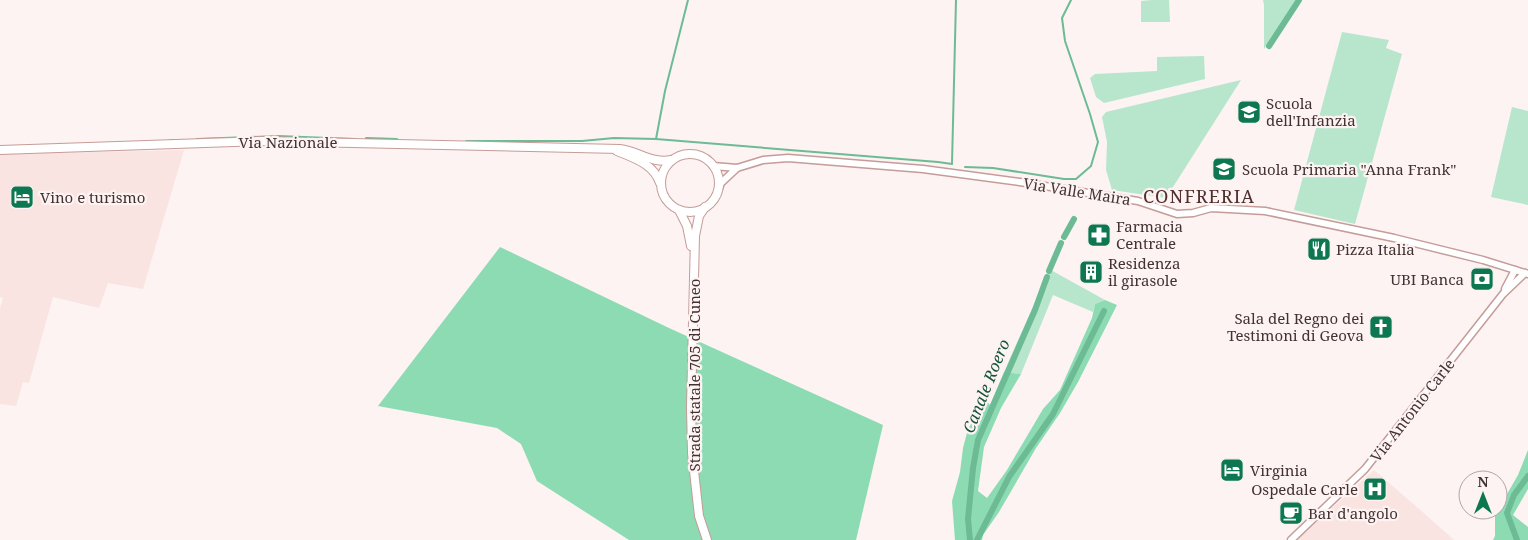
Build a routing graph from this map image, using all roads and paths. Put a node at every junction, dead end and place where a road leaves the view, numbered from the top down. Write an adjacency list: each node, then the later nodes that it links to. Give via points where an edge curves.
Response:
1 (610, 149): 2 (main road, Via Nazionale, via 262,141); 3 (main road, via 630,150 661,162); 7 (main road, via 651,169 657,175)
2 (0, 150)
3 (671, 160): 4 (main road, via 689,154 698,155); 7 (main road, via 662,175)
4 (714, 166): 5 (street, Via Valle Maira); 6 (main road, via 718,174)
5 (737, 168): 6 (street, Via Valle Maira, via 721,183); 11 (street, Via Valle Maira, via 763,160 788,158 894,166 955,172 1138,201 1177,214 1211,208 1265,211 1394,238)
6 (718, 191): 8 (main road)
7 (663, 193): 9 (main road)
8 (705, 207): 9 (main road, via 697,211); 10 (main road, Strada statale 705 di Cuneo, via 699,216 695,236)
9 (679, 210): 10 (main road, Strada statale 705 di Cuneo, via 687,226)
10 (693, 268): 14 (main road, Strada statale 705 di Cuneo, via 692,453 698,516)
11 (1515, 270): 12 (street, Via Valle Maira); 13 (street, Via Antonio Carle)
12 (1527, 273): 13 (street, Via Antonio Carle)
13 (1503, 294): 15 (street, Via Antonio Carle, via 1365,468)
14 (707, 540)
15 (1291, 540)

